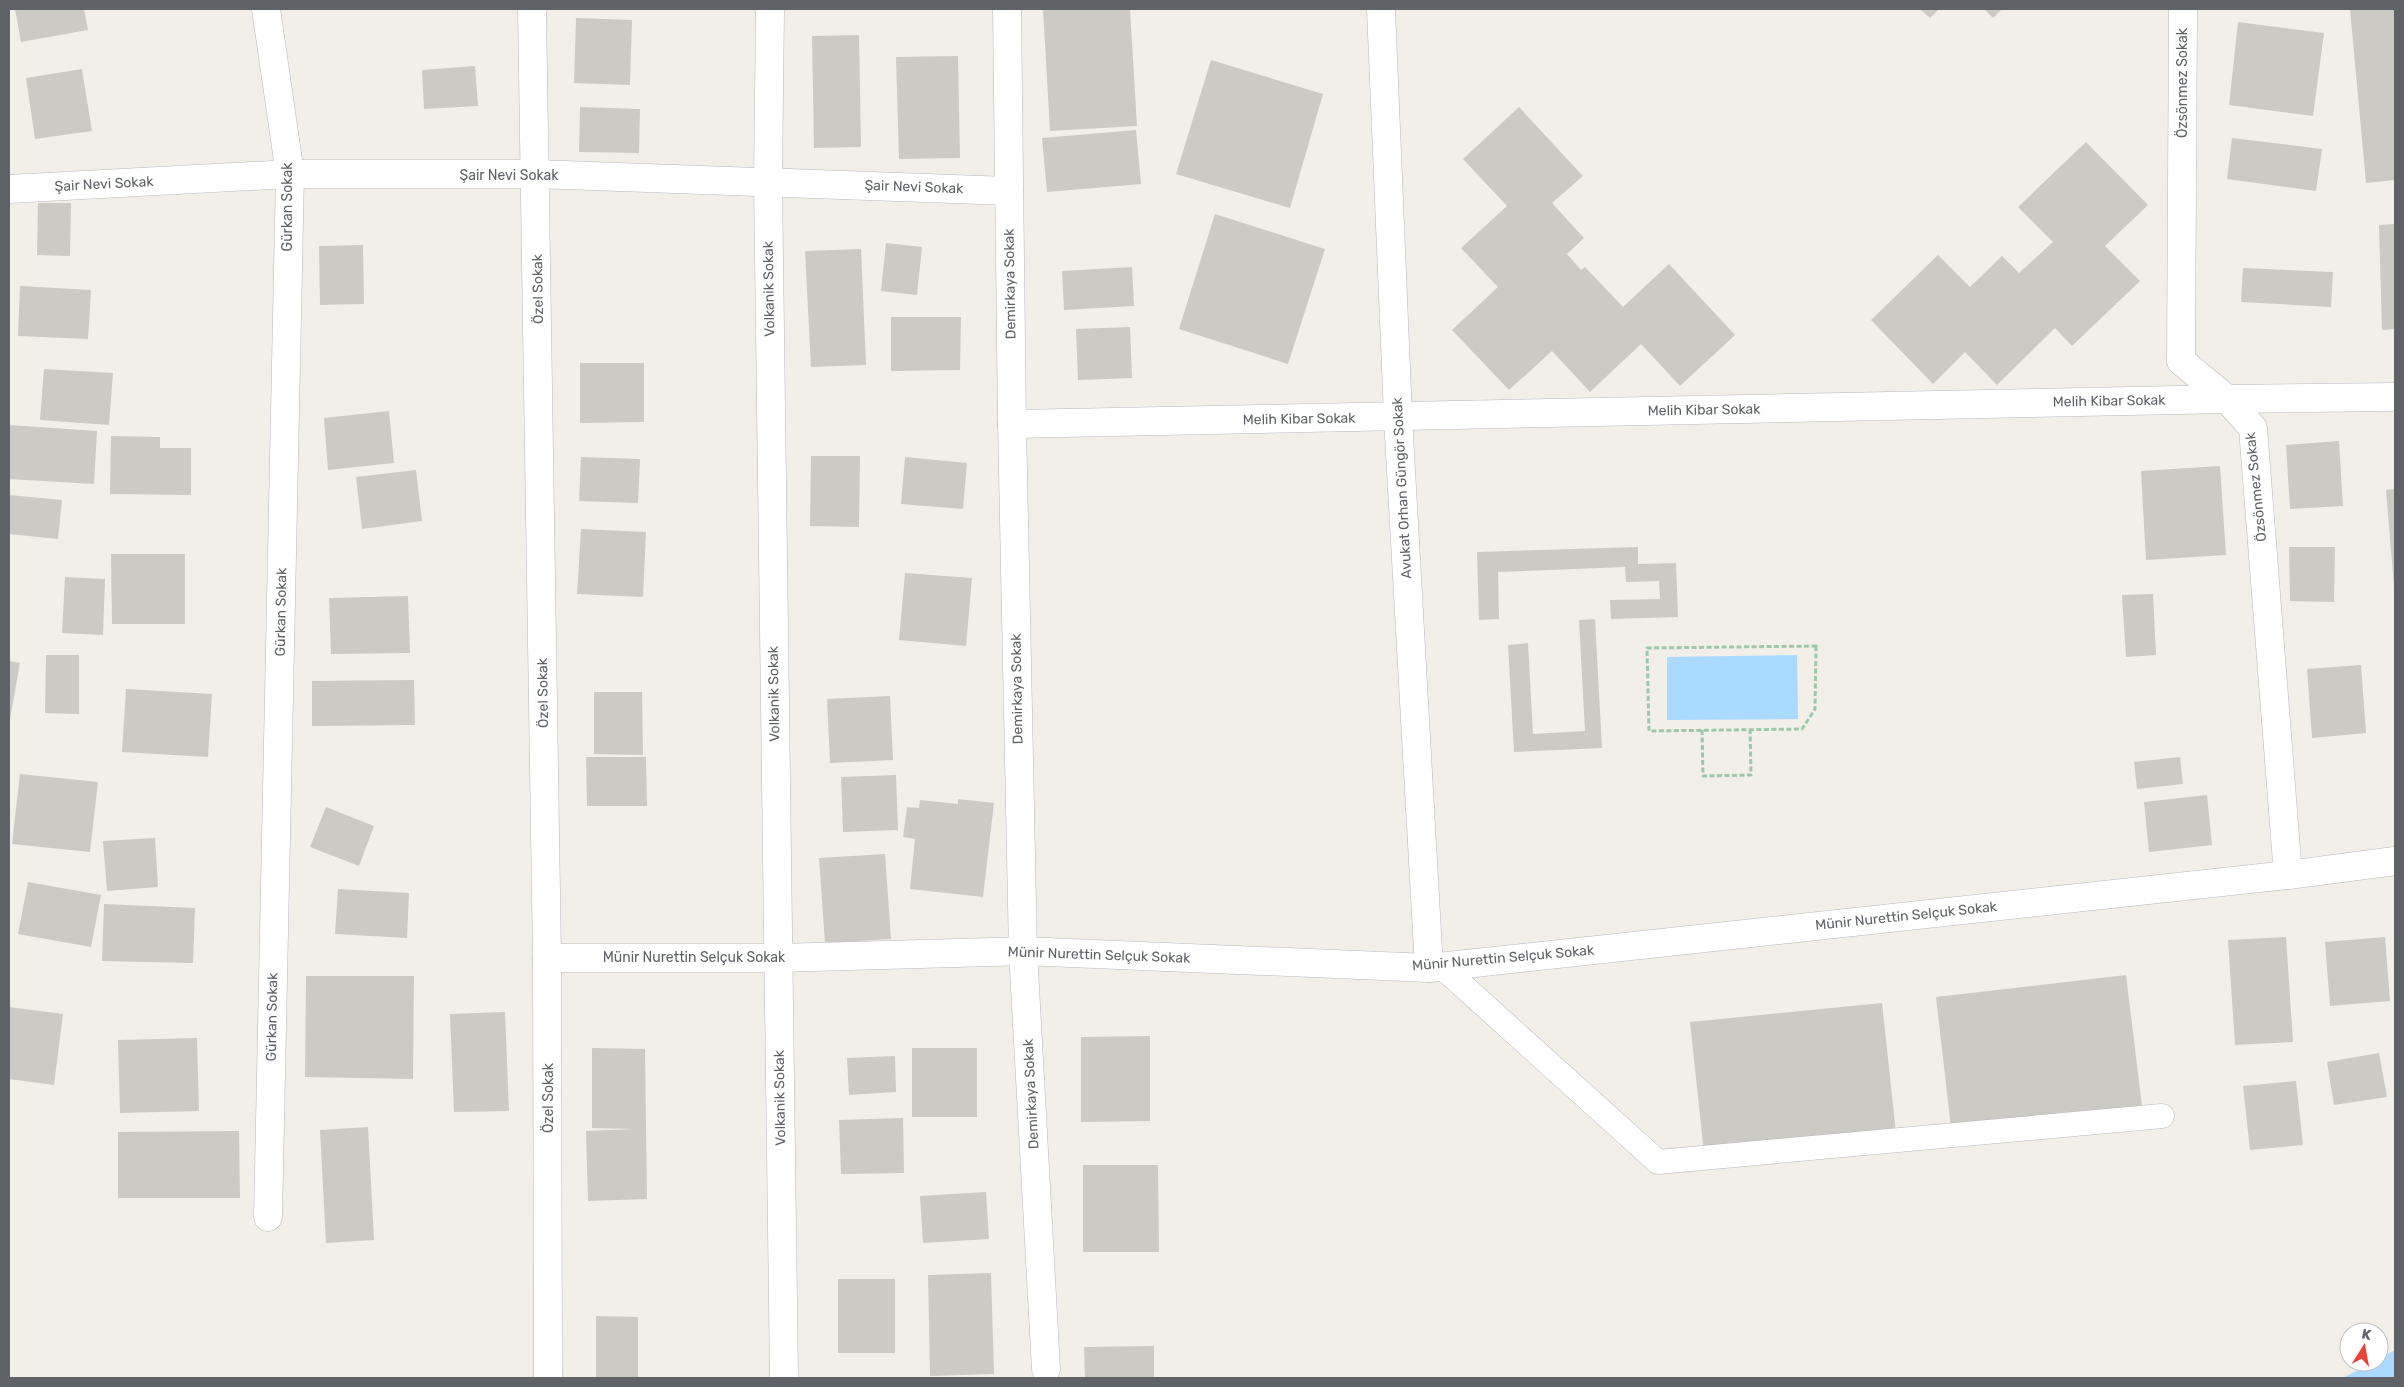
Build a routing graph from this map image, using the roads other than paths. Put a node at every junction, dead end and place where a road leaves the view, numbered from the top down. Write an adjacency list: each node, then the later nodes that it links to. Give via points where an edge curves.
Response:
1 (266, 9): 7 (street, Gürkan Sokak)
2 (532, 9): 8 (street, Özel Sokak)
3 (770, 9): 9 (street, Volkanik Sokak)
4 (1007, 9): 11 (street, Demirkaya Sokak)
5 (1381, 9): 14 (street, Avukat Orhan Güngör Sokak)
6 (2183, 9): 13 (street, Özsönmez Sokak, via 2181,361)
7 (290, 174): 8 (street, Şair Nevi Sokak); 10 (street, Şair Nevi Sokak); 23 (street, Gürkan Sokak)
8 (536, 174): 9 (street, Şair Nevi Sokak); 19 (street, Özel Sokak)
9 (768, 182): 11 (street, Şair Nevi Sokak); 20 (street, Volkanik Sokak)
10 (9, 189)
11 (1009, 191): 15 (street, Demirkaya Sokak)
12 (2395, 397): 13 (street, Melih Kibar Sokak)
13 (2227, 399): 14 (street, Melih Kibar Sokak); 17 (street, Özsönmez Sokak, via 2252,428)
14 (1398, 417): 15 (street, Melih Kibar Sokak); 21 (street, Avukat Orhan Güngör Sokak)
15 (1012, 424): 18 (street, Demirkaya Sokak)
16 (2395, 861): 17 (street, Münir Nurettin Selçuk Sokak)
17 (2288, 875): 21 (street, Münir Nurettin Selçuk Sokak)
18 (1023, 951): 20 (street, Münir Nurettin Selçuk Sokak); 21 (street, Münir Nurettin Selçuk Sokak); 24 (street, Demirkaya Sokak)
19 (547, 958): 20 (street, Münir Nurettin Selçuk Sokak); 25 (street, Özel Sokak)
20 (778, 958): 26 (street, Volkanik Sokak)
21 (1435, 967): 22 (lane, via 1658,1162)
22 (2162, 1116)
23 (268, 1217)
24 (1046, 1369)
25 (548, 1378)
26 (784, 1378)

